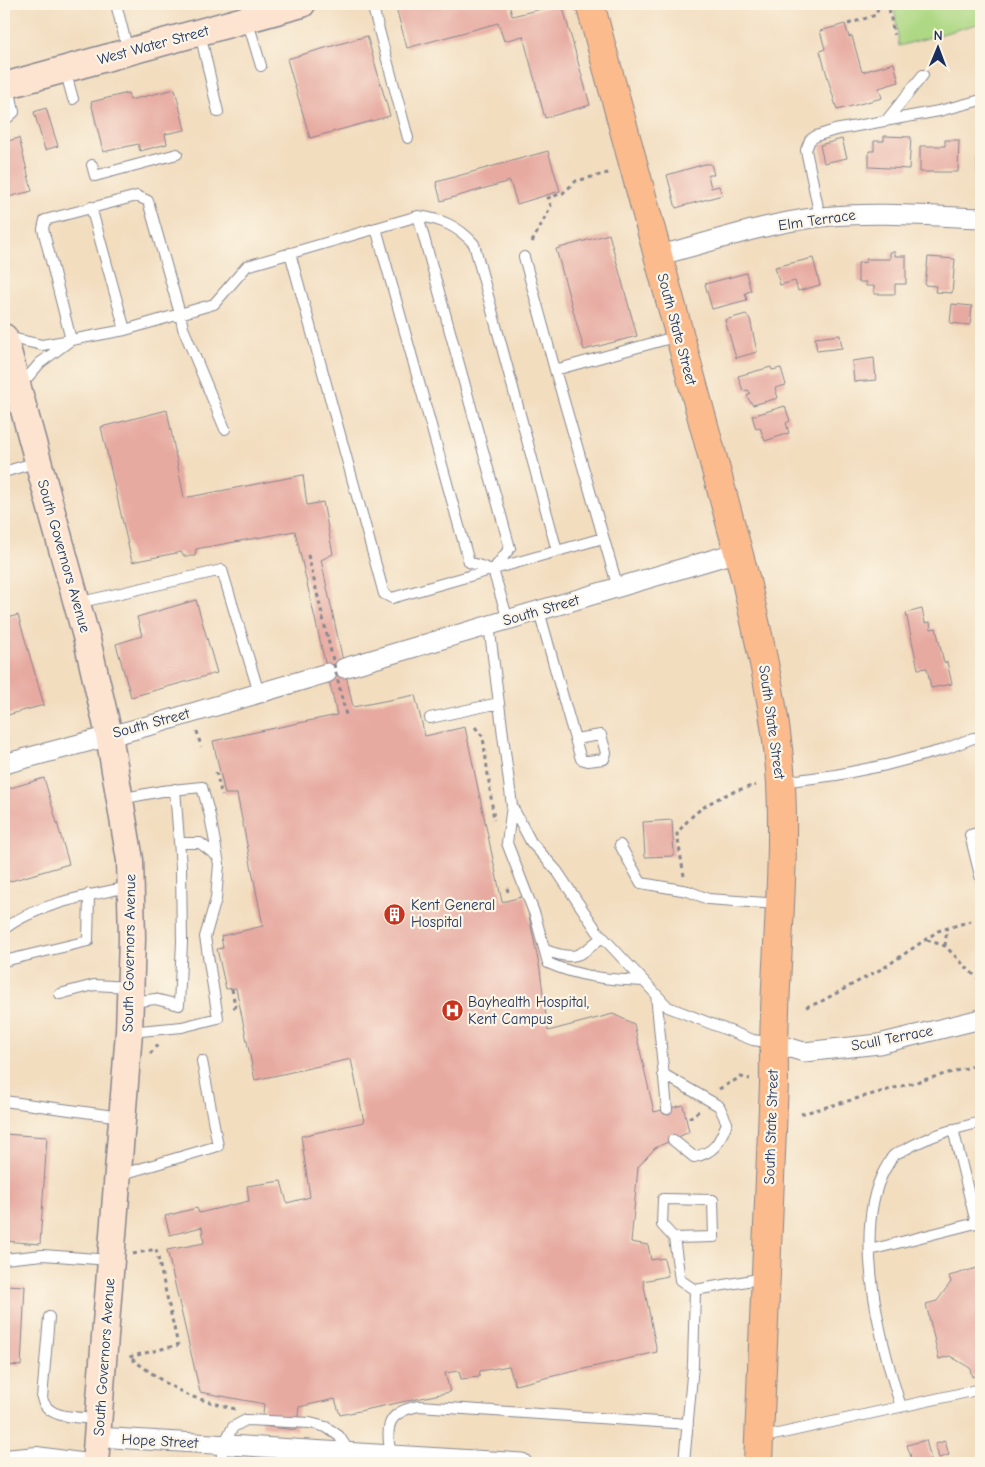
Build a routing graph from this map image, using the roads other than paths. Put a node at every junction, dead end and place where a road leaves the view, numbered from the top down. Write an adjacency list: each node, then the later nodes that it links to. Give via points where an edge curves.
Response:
1 (116, 4): 7 (lane)
2 (302, 4): 5 (main road, West Water Street)
3 (372, 4): 17 (lane)
4 (590, 4): 26 (main road, South State Street)
5 (247, 19): 6 (main road, West Water Street); 8 (lane)
6 (200, 32): 7 (main road, West Water Street); 14 (lane)
7 (128, 52): 9 (main road, West Water Street)
8 (260, 66)
9 (65, 69): 11 (main road, West Water Street); 12 (lane)
10 (923, 76): 15 (lane)
11 (6, 86): 16 (lane, via 14,112)
12 (73, 99)
13 (981, 100): 15 (lane)
14 (218, 112)
15 (886, 121): 22 (lane, via 835,130 810,140 806,150)
16 (4, 122)
17 (408, 138)
18 (177, 154): 19 (lane, via 95,176)
19 (92, 165)
20 (91, 207): 28 (lane, via 136,196 148,201); 29 (lane); 32 (lane, via 45,220 43,230)
21 (418, 216): 24 (lane); 39 (lane, via 437,218 461,230 474,244); 41 (lane, via 510,548)
22 (820, 217): 23 (street, Elm Terrace, via 872,213); 26 (street, Elm Terrace, via 783,223)
23 (981, 218)
24 (376, 228): 25 (lane); 41 (lane, via 468,562)
25 (290, 253): 28 (lane, via 247,266 214,304); 41 (lane, via 384,594 392,598)
26 (657, 256): 30 (main road, South State Street)
27 (524, 257): 33 (lane)
28 (180, 314): 29 (lane); 35 (lane)
29 (125, 330): 32 (lane)
30 (679, 336): 33 (lane); 40 (main road, South State Street)
31 (4, 337): 32 (lane, via 42,345); 34 (main road, South Governors Avenue)
32 (72, 340): 34 (lane, via 40,363)
33 (555, 370): 38 (lane)
34 (18, 389): 36 (main road, South Governors Avenue)
35 (225, 429)
36 (38, 462): 37 (lane); 43 (main road, South Governors Avenue)
37 (4, 472)
38 (603, 538): 39 (lane); 42 (lane)
39 (557, 551): 41 (lane)
40 (738, 552): 42 (street, South Street); 54 (main road, South State Street, via 766,667)
41 (494, 570): 45 (lane)
42 (618, 588): 44 (street, South Street)
43 (77, 603): 47 (lane, via 222,570); 50 (main road, South Governors Avenue)
44 (539, 611): 45 (street, South Street); 51 (lane)
45 (508, 620): 46 (street, South Street)
46 (489, 625): 47 (street, South Street); 48 (lane)
47 (259, 693): 50 (street, South Street)
48 (499, 703): 49 (lane); 57 (lane)
49 (430, 718)
50 (109, 734): 53 (street, South Street); 56 (main road, South Governors Avenue)
51 (575, 739)
52 (981, 739): 54 (lane, via 973,738 943,750 836,776)
53 (4, 764)
54 (769, 783): 65 (main road, South State Street, via 782,822)
55 (175, 789): 56 (lane); 59 (lane); 61 (lane, via 202,787)
56 (120, 799): 63 (main road, South Governors Avenue, via 130,860)
57 (512, 806): 67 (lane, via 531,842 557,871); 68 (lane, via 507,843)
58 (981, 832): 62 (lane, via 970,835)
59 (179, 843): 61 (lane, via 200,843); 72 (lane, via 182,942 179,1005)
60 (620, 845): 65 (lane, via 641,883 688,891 708,899)
61 (217, 856): 75 (lane, via 216,899 205,937 218,1018 182,1027)
62 (981, 879)
63 (130, 886): 64 (lane); 72 (main road, South Governors Avenue)
64 (89, 894): 66 (lane, via 18,918); 69 (lane, via 88,941)
65 (779, 904): 76 (main road, South State Street)
66 (4, 929)
67 (602, 937): 68 (lane, via 583,954 565,958); 70 (lane)
68 (544, 950): 70 (lane, via 548,963 566,971 608,980)
69 (4, 961)
70 (644, 982): 73 (lane)
71 (60, 994): 72 (lane, via 94,985)
72 (130, 994): 75 (main road, South Governors Avenue)
73 (656, 994): 76 (lane, via 668,1007 753,1040); 78 (lane)
74 (981, 1019): 76 (street, Scull Terrace, via 879,1044 804,1052)
75 (129, 1032): 81 (main road, South Governors Avenue)
76 (773, 1043): 90 (main road, South State Street)
77 (202, 1061): 85 (lane, via 218,1146)
78 (663, 1074): 80 (lane); 84 (lane, via 719,1106 726,1123 719,1143 708,1154 694,1157)
79 (4, 1101): 81 (lane)
80 (667, 1109)
81 (122, 1117): 85 (main road, South Governors Avenue)
82 (981, 1122): 83 (lane)
83 (953, 1129): 87 (lane, via 893,1156 878,1183); 87 (lane, via 976,1223)
84 (673, 1140)
85 (118, 1175): 88 (main road, South Governors Avenue)
86 (674, 1238): 86 (lane, via 714,1237 713,1200 664,1199 662,1225); 91 (lane, via 680,1280)
87 (870, 1250): 94 (lane, via 878,1323)
88 (121, 1257): 89 (lane); 96 (main road, South Governors Avenue)
89 (4, 1259)
90 (765, 1278): 91 (lane); 97 (main road, South State Street)
91 (695, 1290): 95 (lane)
92 (49, 1317): 96 (lane, via 44,1406 51,1412 67,1416)
93 (981, 1389): 94 (lane)
94 (901, 1407): 97 (lane)
95 (688, 1424): 101 (lane, via 419,1406 393,1416 388,1426); 103 (lane)
96 (97, 1445): 99 (street, Hope Street); 100 (lane)
97 (758, 1451)
98 (350, 1453): 99 (street, Hope Street); 99 (lane, via 339,1436 326,1428 310,1423 246,1420 233,1428); 101 (street, Hope Street)
99 (222, 1454)
100 (4, 1455)
101 (390, 1459): 102 (street, Hope Street)
102 (520, 1463)
103 (684, 1463)

